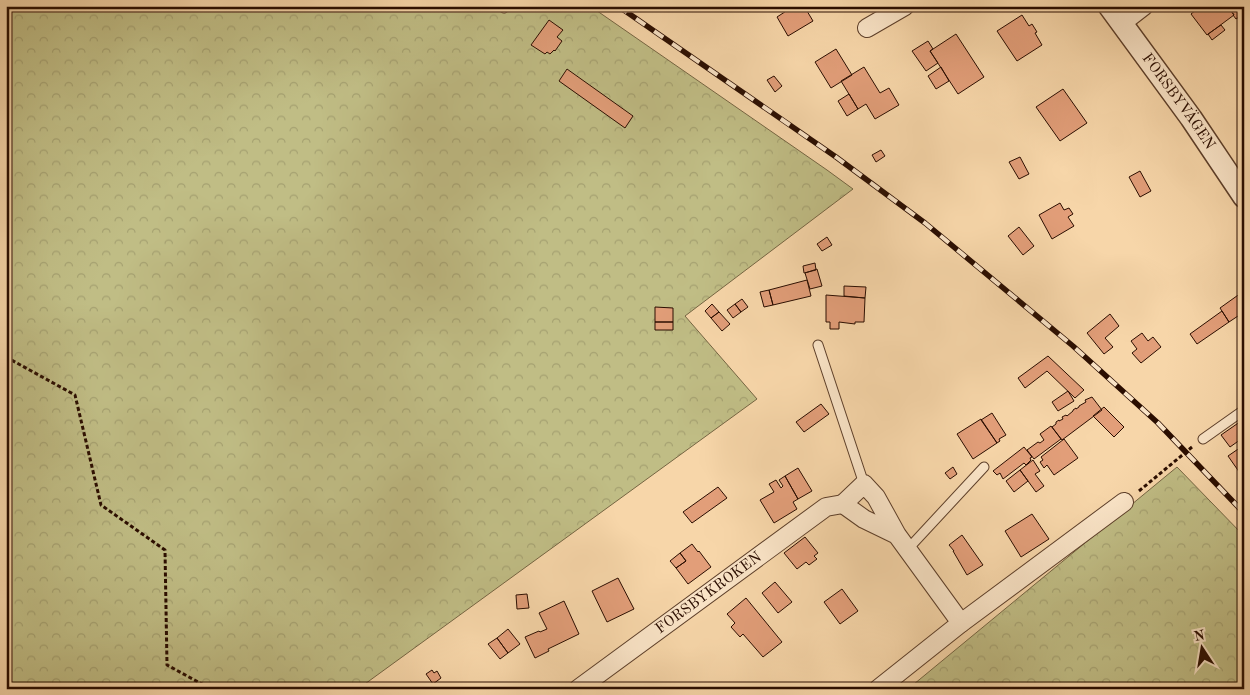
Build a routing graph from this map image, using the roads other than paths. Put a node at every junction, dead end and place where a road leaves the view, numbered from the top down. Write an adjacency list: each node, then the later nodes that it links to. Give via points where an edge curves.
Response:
1 (905, 6): 4 (street)
2 (1144, 6): 3 (street)
3 (1116, 14): 5 (street, FORSBYVÄGEN)
4 (867, 28)
5 (1244, 197)
6 (818, 345): 10 (lane)
7 (1244, 410): 8 (lane)
8 (1203, 439)
9 (984, 466): 14 (lane)
10 (864, 484): 12 (street, FORSBYKROKEN); 13 (street, via 876,497)
11 (1124, 502): 15 (street)
12 (842, 504): 13 (street); 16 (street, FORSBYKROKEN, via 826,507)
13 (897, 535): 14 (street)
14 (907, 550): 15 (street)
15 (961, 623): 17 (street)
16 (578, 689)
17 (878, 689)

